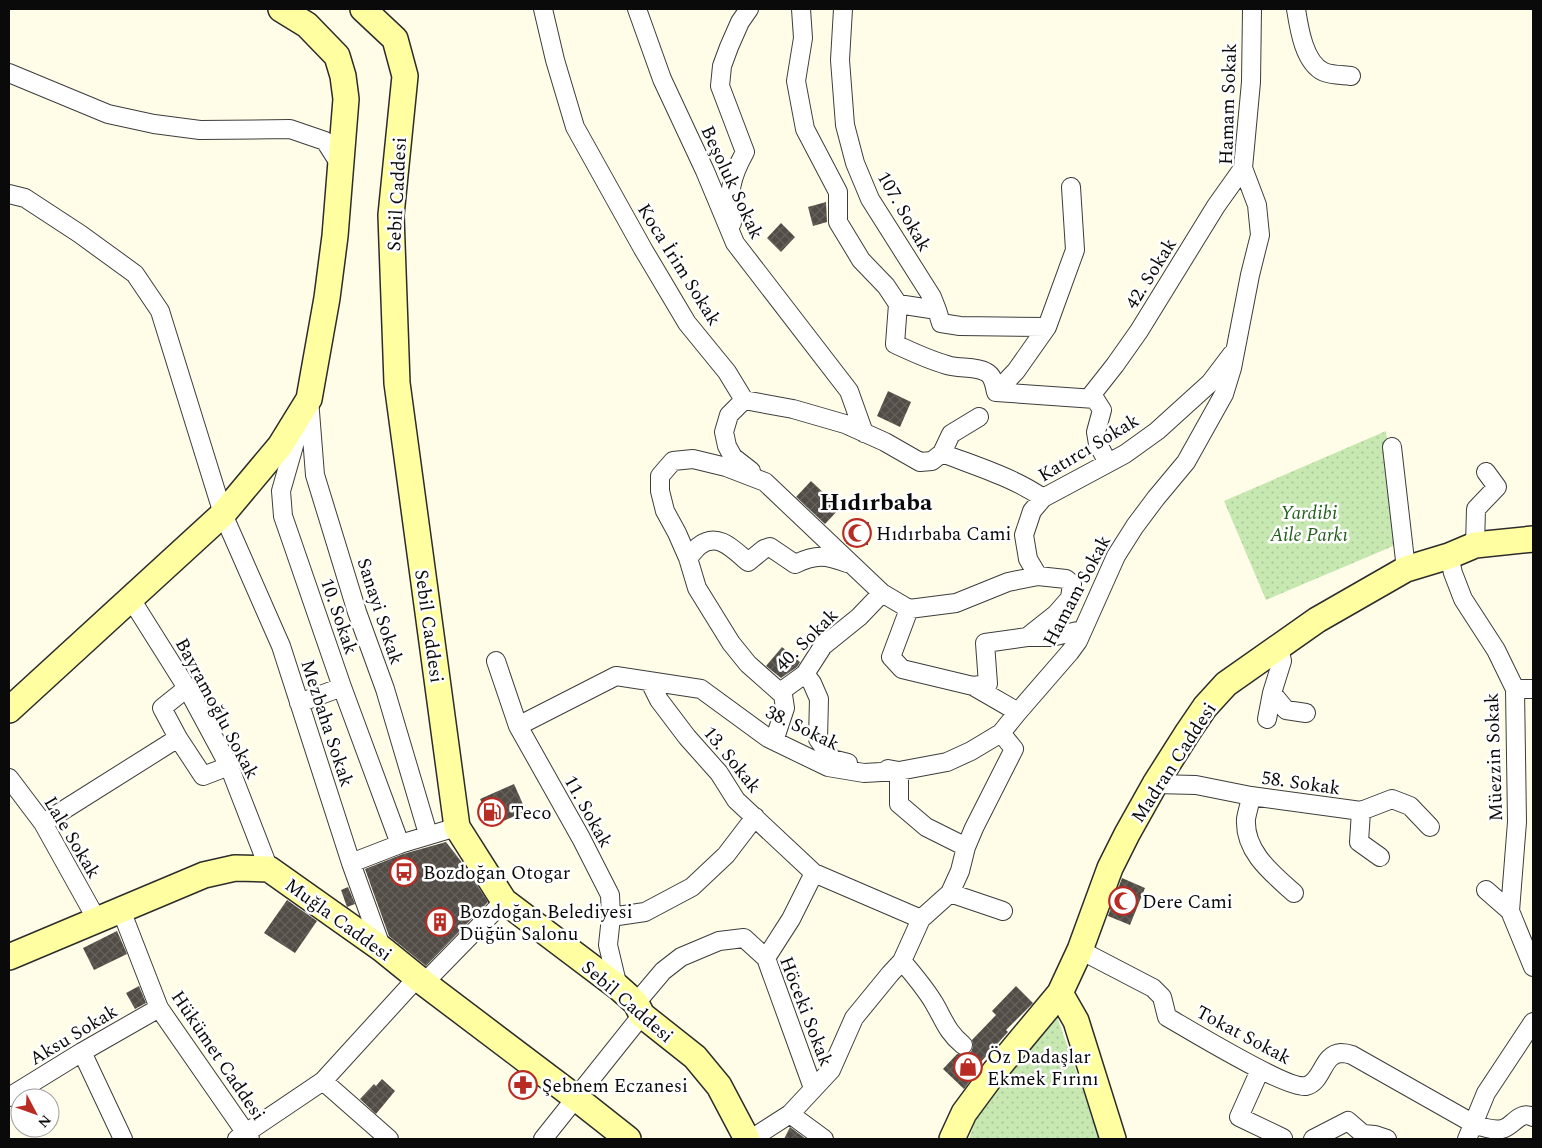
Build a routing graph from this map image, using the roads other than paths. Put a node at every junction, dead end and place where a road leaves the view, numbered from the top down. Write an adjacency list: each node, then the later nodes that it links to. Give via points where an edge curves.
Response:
1 (281, 9): 12 (street, via 307,25 337,56 346,99)
2 (363, 9): 74 (street, Sebil Caddesi, via 395,39 405,76 391,215 397,383)
3 (543, 9): 24 (street, Koca İrim Sokak, via 575,127 687,323 727,372)
4 (637, 9): 16 (street, Beşoluk Sokak, via 662,79)
5 (749, 9): 16 (street, via 726,53 720,86 745,152 730,183 729,205)
6 (800, 9): 17 (street, via 803,38 796,81 805,129 838,192 838,222 861,260)
7 (843, 9): 18 (street, 107. Sokak, via 840,60 845,125 856,163 870,199)
8 (1252, 9): 13 (street, Hamam Sokak, via 1251,82)
9 (1296, 9): 11 (street, via 1311,62 1324,72)
10 (9, 73): 12 (street, via 108,114 154,124 200,130 290,129 325,141)
11 (1351, 76)
12 (340, 166): 23 (street, via 328,289)
13 (1243, 168): 20 (street, Hamam Sokak, via 1257,205 1260,235); 22 (street, 42. Sokak, via 1139,331)
14 (1071, 187): 19 (street, via 1075,250)
15 (9, 194): 33 (street, Mezbaha Sokak, via 25,198 135,274 160,312)
16 (735, 243): 26 (street, Beşoluk Sokak, via 849,391)
17 (898, 304): 18 (street); 21 (street, via 895,344 948,366 987,372 993,379)
18 (937, 310): 19 (street, via 942,323 960,326)
19 (1047, 327): 21 (street, via 1016,371)
20 (1234, 350): 29 (street, Katırcı Sokak, via 1210,383 1184,408 1132,450); 44 (street, Hamam Sokak, via 1224,394 1208,424 1186,462 1135,526 1116,556)
21 (996, 392): 22 (street)
22 (1089, 398): 29 (street, via 1094,399 1102,410 1096,432)
23 (309, 399): 33 (street, via 280,446); 51 (street, 10. Sokak, via 281,491 283,516); 76 (street, Sanayi Sokak, via 316,475)
24 (744, 400): 26 (street, via 793,409); 31 (street, via 729,414 724,432 727,446 733,457)
25 (979, 417): 28 (street, via 951,434)
26 (864, 433): 28 (street, via 920,462 932,461)
27 (1392, 447): 39 (street)
28 (942, 453): 32 (street, via 1013,481)
29 (1108, 463): 32 (street, Katırcı Sokak)
30 (1486, 472): 35 (street, via 1496,487 1476,509)
31 (765, 482): 37 (street, via 726,467 692,459 673,461 660,476 660,492 665,511); 38 (street)
32 (1043, 498): 40 (street, Katırcı Sokak, via 1032,512 1024,535 1028,559)
33 (223, 514): 42 (street); 57 (street, Mezbaha Sokak, via 281,646)
34 (1533, 539): 35 (street, Madran Caddesi)
35 (1476, 545): 36 (street, Madran Caddesi)
36 (1448, 556): 39 (street, Madran Caddesi); 53 (street, Müezzin Sokak, via 1463,598 1496,650)
37 (688, 558): 38 (street, via 700,545 717,540 729,545 748,562 764,548 770,547 795,564 809,558 831,557); 55 (street, via 697,588 731,643 748,664)
38 (850, 564): 41 (street)
39 (1406, 569): 46 (street, Madran Caddesi)
40 (1038, 576): 43 (street, via 1008,582 956,603); 45 (street, via 1066,579 1072,584 1070,598)
41 (882, 593): 43 (street); 48 (street, 40. Sokak, via 823,646)
42 (131, 599): 52 (street, Bayramoğlu Sokak); 58 (street)
43 (909, 609): 50 (street, via 891,657 902,669)
44 (1082, 630): 45 (street, via 1051,637); 59 (street, Hamam Sokak, via 1070,652)
45 (1027, 637): 50 (street, via 985,643 988,684)
46 (1279, 646): 56 (street, via 1282,660); 69 (street, Madran Caddesi, via 1226,684 1205,707)
47 (496, 661): 62 (street, 11. Sokak)
48 (805, 674): 55 (street, 40. Sokak); 67 (street, via 818,699 818,739 832,759)
49 (650, 682): 62 (street, via 616,676); 65 (street, 38. Sokak, via 701,689); 72 (street, 13. Sokak, via 659,700 687,737 719,773 736,800)
50 (972, 686): 59 (street)
51 (342, 687): 57 (street); 77 (street, 10. Sokak)
52 (187, 688): 64 (street, via 162,708); 66 (street, Bayramoğlu Sokak)
53 (1515, 689): 54 (street); 89 (street, Müezzin Sokak, via 1517,822)
54 (1533, 689)
55 (780, 692): 65 (street, via 785,708)
56 (1272, 693): 60 (street, via 1286,710); 61 (street)
57 (299, 703): 80 (street, Mezbaha Sokak)
58 (9, 710)
59 (1018, 712): 63 (street, Hamam Sokak)
60 (1306, 713)
61 (1267, 720)
62 (518, 726): 90 (street, 11. Sokak, via 610,895)
63 (1001, 733): 67 (street, 38. Sokak, via 947,762); 78 (street, via 1014,749)
64 (178, 738): 66 (street, via 203,776); 73 (street)
65 (774, 741): 67 (street, 38. Sokak, via 828,767 864,772)
66 (229, 766): 81 (street, Bayramoğlu Sokak)
67 (898, 771): 78 (street, via 899,804 926,827)
68 (9, 778): 73 (street, Lale Sokak)
69 (1155, 784): 70 (street, 58. Sokak, via 1196,785); 94 (street, Madran Caddesi, via 1110,868)
70 (1251, 796): 71 (street, 58. Sokak); 85 (street, via 1246,820 1249,842 1258,858)
71 (1361, 811): 75 (street, 58. Sokak, via 1392,799 1410,806); 79 (street, via 1359,842)
72 (754, 817): 82 (street, 13. Sokak); 90 (street, via 726,855 692,887 645,912)
73 (43, 823): 92 (street, Lale Sokak)
74 (456, 827): 76 (street); 86 (street, Sebil Caddesi)
75 (1430, 827)
76 (428, 834): 77 (street)
77 (400, 844): 80 (street)
78 (966, 848): 84 (street)
79 (1380, 857)
80 (351, 863): 93 (street, Mezbaha Sokak)
81 (269, 869): 87 (street, Muğla Caddesi, via 235,868 204,875); 93 (street, Muğla Caddesi)
82 (814, 873): 91 (street, 13. Sokak); 96 (street, via 791,919)
83 (1486, 890): 89 (street)
84 (950, 893): 88 (street); 91 (street)
85 (1294, 893)
86 (504, 901): 99 (street); 101 (street, Sebil Caddesi)
87 (121, 910): 92 (street, Muğla Caddesi); 102 (street, Hükümet Caddesi)
88 (1003, 911)
89 (1510, 911): 98 (street, Müezzin Sokak)
90 (611, 917): 101 (street, 11. Sokak, via 608,945)
91 (921, 919): 97 (street)
92 (97, 920): 95 (street, Muğla Caddesi)
93 (382, 949): 99 (street, Muğla Caddesi)
94 (1080, 950): 100 (street, Madran Caddesi); 106 (street, Tokat Sokak, via 1154,988 1162,997 1166,1017)
95 (9, 957)
96 (766, 958): 101 (street, Höceki Sokak, via 744,938 719,940 681,957); 108 (street, Höceki Sokak)
97 (902, 961): 104 (street, via 921,983); 108 (street, via 854,1018 831,1070)
98 (1533, 967)
99 (420, 980): 107 (street); 110 (street, Muğla Caddesi)
100 (1060, 992): 122 (street, Madran Caddesi, via 994,1071 964,1112); 123 (street, via 1076,1021)
101 (632, 1001): 110 (street, Höceki Sokak); 119 (street, Sebil Caddesi, via 694,1057 718,1086)
102 (159, 1008): 105 (street, Aksu Sokak); 114 (street, Hükümet Caddesi)
103 (1533, 1022): 113 (street, via 1486,1093)
104 (963, 1046)
105 (82, 1052): 109 (street, Aksu Sokak); 116 (street)
106 (1260, 1070): 113 (street, Tokat Sokak, via 1299,1086 1307,1086 1330,1057 1340,1053 1352,1055); 124 (street, via 1239,1117)
107 (323, 1080): 114 (street); 117 (street)
108 (813, 1088): 111 (street)
109 (9, 1098)
110 (576, 1098): 115 (street, Höceki Sokak); 118 (street, Muğla Caddesi)
111 (790, 1114): 120 (street); 121 (street)
112 (1533, 1117): 113 (street, via 1518,1117 1503,1129)
113 (1470, 1132)
114 (244, 1137)
115 (547, 1138)
116 (123, 1139)
117 (388, 1139)
118 (628, 1139)
119 (747, 1139)
120 (751, 1139)
121 (824, 1139)
122 (952, 1139)
123 (1113, 1139)
124 (1284, 1139)
125 (1313, 1139): 126 (street, via 1348,1121 1363,1134)
126 (1386, 1139)

